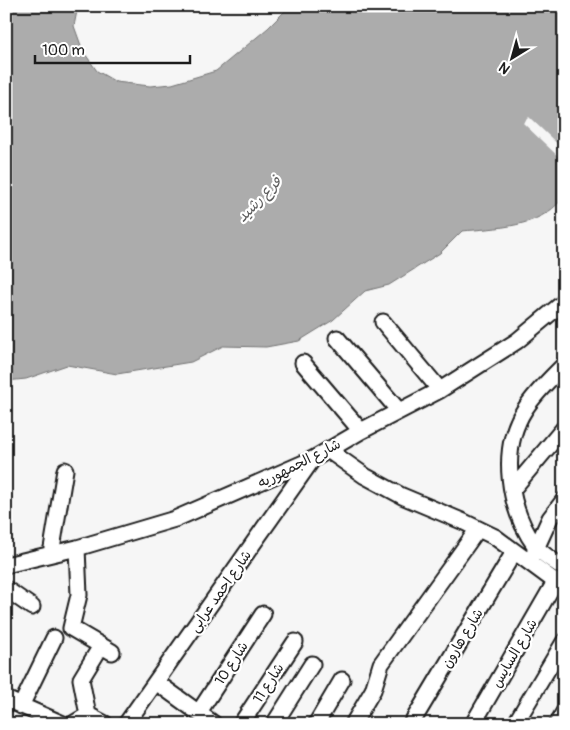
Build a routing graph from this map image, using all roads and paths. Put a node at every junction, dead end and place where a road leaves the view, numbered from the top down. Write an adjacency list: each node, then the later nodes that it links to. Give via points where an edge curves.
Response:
1 (564, 302): 6 (street, شارع الجمهوريه, via 517,341)
2 (383, 322): 6 (street)
3 (336, 338): 7 (street)
4 (303, 363): 9 (street)
5 (564, 365): 13 (street, via 524,410 514,434 509,459)
6 (440, 390): 7 (street, شارع الجمهوريه)
7 (400, 411): 9 (street, شارع الجمهوريه)
8 (564, 428): 13 (street)
9 (361, 431): 10 (street, شارع الجمهوريه)
10 (328, 450): 11 (street, شارع الجمهوريه); 15 (street, via 365,476 402,496)
11 (313, 459): 16 (street, شارع الجمهوريه, via 175,519); 32 (street, شارع احمد عرابى)
12 (64, 470): 19 (street)
13 (512, 490): 17 (street, via 517,511)
14 (564, 500): 17 (street, via 550,518)
15 (478, 529): 18 (street); 44 (street, via 381,664 373,690)
16 (77, 548): 19 (street, شارع الجمهوريه); 37 (street, via 79,596 71,628 107,649 81,679)
17 (537, 548): 20 (street); 22 (street)
18 (514, 552): 20 (street); 45 (street, شارع هارون)
19 (51, 554): 21 (street, شارع الجمهوريه)
20 (528, 562): 23 (street)
21 (6, 565)
22 (564, 568)
23 (559, 585): 46 (street, شارع السايس)
24 (6, 590): 25 (street)
25 (32, 607)
26 (263, 614): 35 (street, شارع 10)
27 (54, 638): 34 (street)
28 (295, 642): 41 (street, شارع 11)
29 (564, 642): 47 (street)
30 (312, 664): 42 (street)
31 (342, 680): 43 (street)
32 (156, 682): 35 (street); 39 (street, شارع احمد عرابى)
33 (6, 699): 34 (street)
34 (21, 706): 37 (street)
35 (199, 712): 40 (street)
36 (564, 712): 48 (street)
37 (75, 722): 38 (street)
38 (106, 724)
39 (126, 724)
40 (214, 724)
41 (240, 724)
42 (274, 724)
43 (316, 724)
44 (353, 724)
45 (411, 724)
46 (473, 724)
47 (515, 724)
48 (557, 724)

